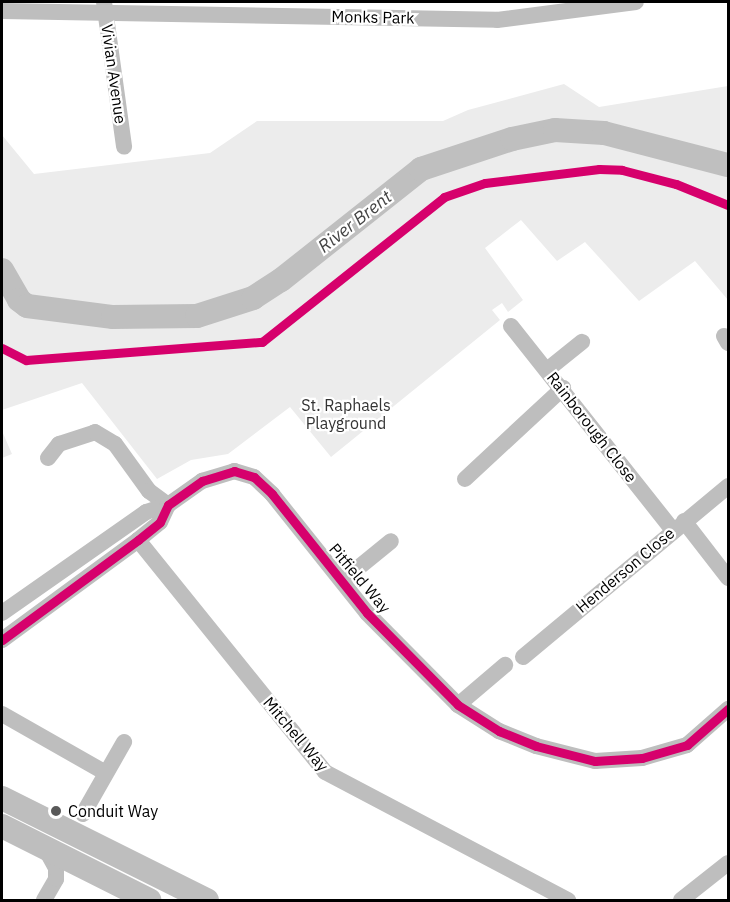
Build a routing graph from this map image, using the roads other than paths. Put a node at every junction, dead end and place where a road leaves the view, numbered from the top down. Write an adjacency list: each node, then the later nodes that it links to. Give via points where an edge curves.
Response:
1 (450, 2): 6 (street)
2 (625, 2): 6 (street, Monks Park, via 534,17)
3 (105, 7): 4 (street, Monks Park); 5 (street, Monks Park); 7 (street, Vivian Avenue)
4 (286, 8): 6 (street, Monks Park)
5 (2, 11)
6 (453, 18)
7 (124, 147)
8 (511, 326): 10 (street, Rainborough Close)
9 (582, 342): 10 (street)
10 (547, 370): 11 (street, Rainborough Close)
11 (563, 388): 13 (street); 16 (street, Rainborough Close)
12 (48, 458): 15 (street, via 59,444 95,432 115,444 149,491)
13 (465, 479)
14 (729, 486): 16 (street, Henderson Close)
15 (168, 505): 17 (street, Pitfield Way, via 160,522); 20 (street, Pitfield Way, via 202,481 234,471 254,477); 21 (street, via 146,512)
16 (678, 525): 19 (street, Rainborough Close); 23 (street, Henderson Close)
17 (138, 540): 22 (street, Pitfield Way); 38 (street, Mitchell Way, via 325,772)
18 (391, 542): 20 (street)
19 (729, 578)
20 (342, 582): 25 (street, Pitfield Way, via 367,613)
21 (2, 612)
22 (2, 640)
23 (523, 657)
24 (506, 665): 25 (street)
25 (458, 705): 26 (street, Pitfield Way, via 499,730 536,746 595,761 642,758 687,745)
26 (729, 709)
27 (2, 714): 29 (street)
28 (124, 742): 29 (street)
29 (104, 772): 31 (street)
30 (2, 798): 37 (highway)
31 (83, 814)
32 (2, 826): 33 (highway)
33 (46, 850): 35 (street, via 56,868 56,879); 36 (highway)
34 (729, 863): 39 (street)
35 (44, 900)
36 (149, 900)
37 (207, 900)
38 (568, 900)
39 (681, 900)

